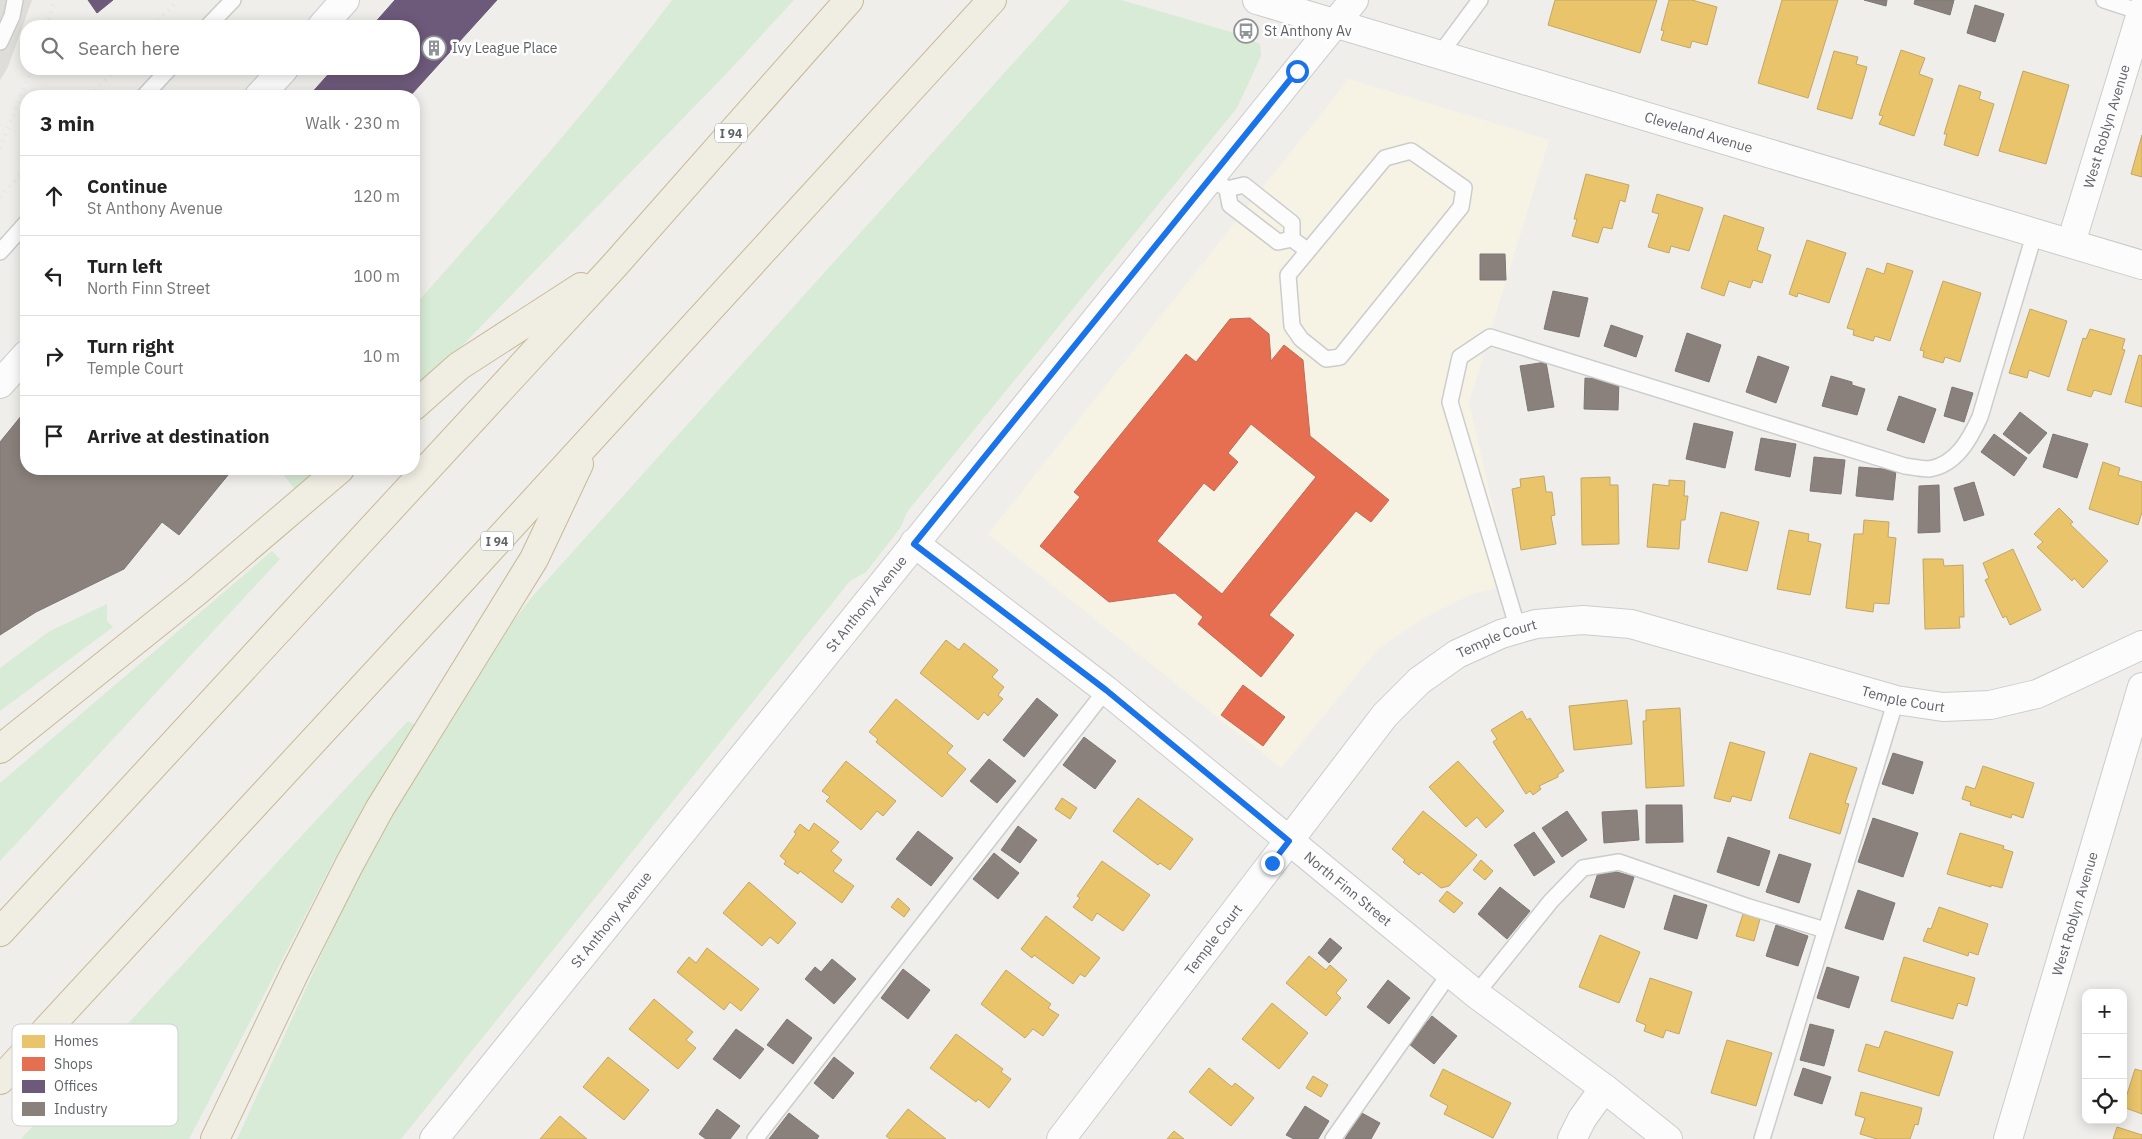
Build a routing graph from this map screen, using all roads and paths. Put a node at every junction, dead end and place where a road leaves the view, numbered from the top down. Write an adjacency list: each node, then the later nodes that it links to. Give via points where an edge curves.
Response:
1 (15, 0): 14 (lane, via 12,16)
2 (232, 0): 11 (lane)
3 (346, 0): 12 (street)
4 (849, 0): 28 (highway, I 94)
5 (992, 0): 32 (highway, I 94)
6 (1257, 0): 13 (street, Cleveland Avenue)
7 (1354, 0): 13 (street, St Anthony Avenue)
8 (1480, 0): 15 (lane)
9 (2104, 0): 10 (lane)
10 (2142, 11): 24 (street, West Roblyn Avenue)
11 (214, 20)
12 (328, 20)
13 (1335, 22): 15 (street, Cleveland Avenue); 20 (street, St Anthony Avenue)
14 (0, 42)
15 (1440, 54): 22 (street, Cleveland Avenue)
16 (163, 75): 18 (lane)
17 (278, 75): 19 (street)
18 (150, 90)
19 (265, 90)
20 (1219, 182): 23 (lane, via 1230,205 1238,212 1278,242); 23 (lane, via 1244,185 1254,192 1292,223); 34 (street, St Anthony Avenue)
21 (20, 230): 26 (lane)
22 (2035, 232): 24 (street, Cleveland Avenue); 35 (lane, via 1980,418 1969,440 1951,460 1929,469 1905,466 1490,337 1460,357 1450,402)
23 (1292, 239): 25 (lane)
24 (2071, 243): 27 (street, Cleveland Avenue)
25 (1307, 250): 25 (lane, via 1288,275 1292,326 1301,339 1326,359 1340,356 1461,207 1464,188 1411,151 1385,158)
26 (0, 252)
27 (2142, 265)
28 (614, 266): 31 (highway, via 459,366); 43 (highway, I 94)
29 (20, 361): 30 (street)
30 (0, 384)
31 (420, 401)
32 (592, 437): 46 (highway, I 94); 50 (highway, via 534,559 380,808 349,865)
33 (333, 475): 40 (highway, via 196,592)
34 (914, 544): 38 (street, North Finn Street); 51 (street, St Anthony Avenue)
35 (1518, 629): 39 (street, Temple Court, via 1583,620 1631,624); 41 (street, Temple Court, via 1457,654 1419,681 1385,715)
36 (2142, 645): 39 (street, Temple Court, via 2037,694 1990,705 1942,707)
37 (2142, 687): 58 (street, West Roblyn Avenue)
38 (1106, 690): 41 (street, North Finn Street); 52 (lane)
39 (1896, 700): 42 (lane)
40 (0, 749)
41 (1289, 841): 44 (street, North Finn Street); 53 (street, Temple Court)
42 (1825, 930): 45 (lane, via 1619,862 1601,864 1583,868); 57 (lane)
43 (0, 932)
44 (1450, 973): 45 (street, North Finn Street); 54 (lane)
45 (1476, 994): 49 (street, North Finn Street)
46 (52, 1024)
47 (12, 1067): 48 (highway, I 94)
48 (0, 1080)
49 (1604, 1088): 55 (street); 56 (street, North Finn Street)
50 (215, 1139)
51 (434, 1139)
52 (754, 1139)
53 (1061, 1139)
54 (1333, 1139)
55 (1572, 1139)
56 (1668, 1139)
57 (1762, 1139)
58 (2008, 1139)

